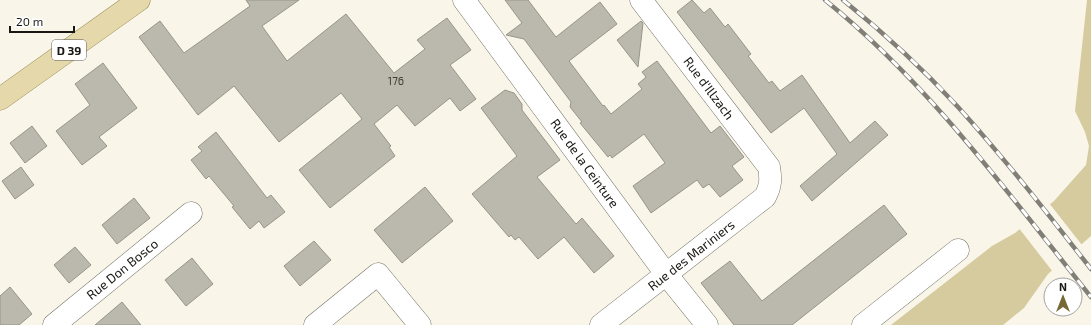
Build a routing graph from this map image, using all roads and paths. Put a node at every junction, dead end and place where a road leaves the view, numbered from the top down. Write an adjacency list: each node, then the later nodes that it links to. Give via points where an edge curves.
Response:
1 (139, 0): 4 (main road, D 39)
2 (464, 0): 8 (street, Rue de la Ceinture)
3 (641, 0): 5 (street, Rue d'Illzach, via 769,167)
4 (0, 99)
5 (771, 179): 8 (street, Rue des Mariniers, via 765,197)
6 (191, 213): 9 (street, Rue Don Bosco)
7 (958, 250): 14 (street)
8 (666, 274): 12 (street, Rue des Mariniers); 13 (street, Rue de la Ceinture)
9 (54, 325)
10 (315, 325): 11 (street, via 378,274)
11 (420, 325)
12 (601, 325)
13 (707, 325)
14 (863, 325)

